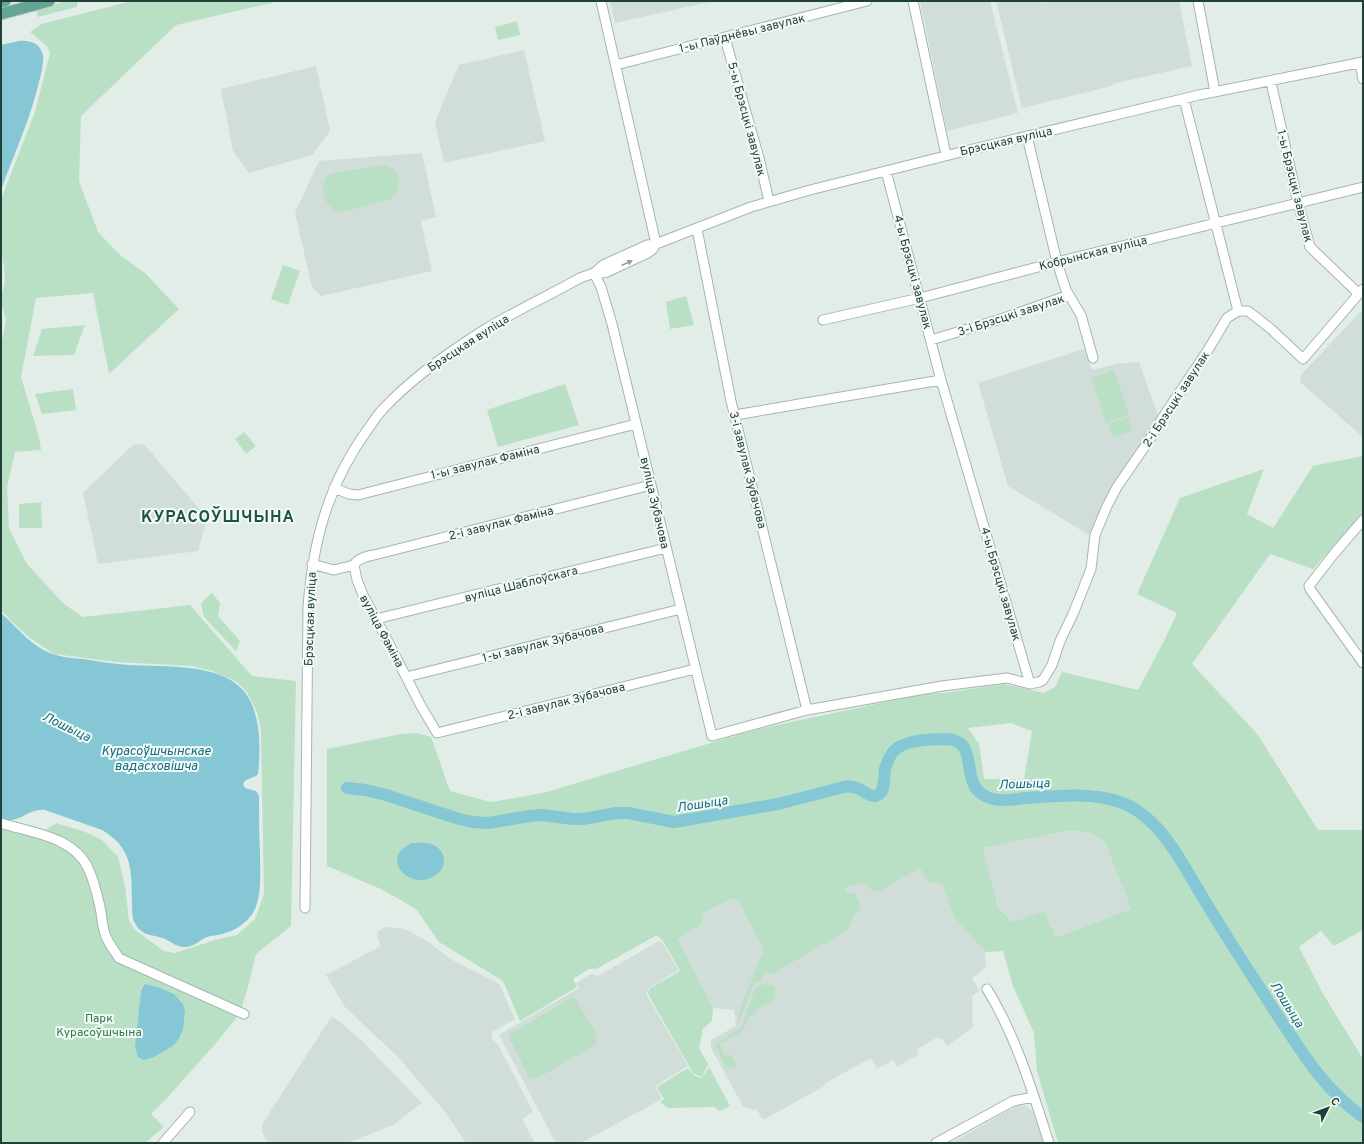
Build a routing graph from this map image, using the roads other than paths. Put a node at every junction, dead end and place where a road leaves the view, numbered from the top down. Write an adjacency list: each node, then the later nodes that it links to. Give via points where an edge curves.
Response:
1 (5, 1): 7 (main road)
2 (49, 1): 8 (main road)
3 (601, 1): 11 (street)
4 (867, 1): 9 (street, 1-ы Паўднёвы завулак)
5 (913, 1): 17 (street)
6 (1198, 1): 14 (street)
7 (1, 2)
8 (1, 14)
9 (725, 38): 11 (street, 1-ы Паўднёвы завулак); 20 (street, 5-ы Брэсцкі завулак)
10 (1361, 63): 12 (street); 13 (street, Брэсцкая вуліца)
11 (616, 66): 24 (street)
12 (1363, 79)
13 (1271, 82): 14 (street, Брэсцкая вуліца); 21 (street, 1-ы Брэсцкі завулак)
14 (1215, 92): 15 (street, Брэсцкая вуліца)
15 (1184, 99): 16 (street, Брэсцкая вуліца); 22 (street)
16 (1027, 136): 17 (street, Брэсцкая вуліца); 25 (street, 3-і Брэсцкі завулак)
17 (946, 156): 18 (street, Брэсцкая вуліца)
18 (886, 171): 20 (street, Брэсцкая вуліца); 29 (street, 4-ы Брэсцкі завулак)
19 (1363, 187): 21 (street, Кобрынская вуліца)
20 (769, 201): 23 (street, Брэсцкая вуліца)
21 (1298, 203): 22 (street, Кобрынская вуліца); 27 (street, 1-ы Брэсцкі завулак, via 1310,247)
22 (1216, 223): 25 (street, Кобрынская вуліца); 30 (street)
23 (697, 229): 24 (street, Брэсцкая вуліца); 35 (street, 3-і завулак Зубачова)
24 (656, 244): 26 (street, Брэсцкая вуліца, via 648,253 607,272)
25 (1057, 262): 28 (street, 3-і Брэсцкі завулак); 29 (street, Кобрынская вуліца)
26 (594, 272): 36 (street, вуліца Зубачова, via 612,324); 38 (street, Брэсцкая вуліца, via 484,330 425,371 383,409 356,445)
27 (1361, 292): 30 (street, via 1303,359 1248,311)
28 (1069, 295): 32 (street, 3-і Брэсцкі завулак); 33 (street, via 1080,315)
29 (920, 298): 31 (street, Кобрынская вуліца); 32 (street, 4-ы Брэсцкі завулак)
30 (1238, 311): 48 (street, 2-і Брэсцкі завулак, via 1227,318 1106,506 1096,535 1091,569 1052,665 1043,680)
31 (824, 320)
32 (931, 340): 34 (street, 4-ы Брэсцкі завулак)
33 (1093, 358)
34 (941, 380): 35 (street); 48 (street, 4-ы Брэсцкі завулак)
35 (735, 415): 49 (street, 3-і завулак Зубачова)
36 (636, 424): 37 (street, вуліца Зубачова); 38 (street, 1-ы завулак Фаміна, via 358,495)
37 (651, 485): 40 (street, вуліца Зубачова); 42 (street, 2-і завулак Фаміна, via 378,554 359,560)
38 (334, 488): 41 (street, Брэсцкая вуліца, via 317,539)
39 (1363, 520): 45 (street, via 1309,586)
40 (666, 548): 43 (street, вуліца Зубачова); 44 (street, вуліца Шаблоўскага)
41 (312, 564): 42 (street, via 334,570); 52 (street, Брэсцкая вуліца, via 308,607)
42 (354, 565): 44 (street, вуліца Фаміна, via 363,595)
43 (681, 609): 46 (street, вуліца Зубачова); 47 (street, 1-ы завулак Зубачова)
44 (376, 619): 47 (street, вуліца Фаміна)
45 (1363, 664)
46 (695, 669): 49 (street, вуліца Зубачова, via 712,736); 50 (street, 2-і завулак Зубачова)
47 (406, 677): 50 (street, вуліца Фаміна)
48 (1030, 684): 49 (street, via 1007,678 942,686)
49 (807, 710)
50 (437, 733)
51 (1, 823): 54 (street, via 52,838 71,848 80,857 88,867 94,883 105,935 119,958)
52 (305, 908)
53 (987, 989): 55 (street, via 999,1009 1025,1068)
54 (244, 1014)
55 (1034, 1098): 58 (street, via 1013,1100); 59 (street)
56 (190, 1112): 57 (street)
57 (163, 1143)
58 (936, 1143)
59 (1049, 1143)

